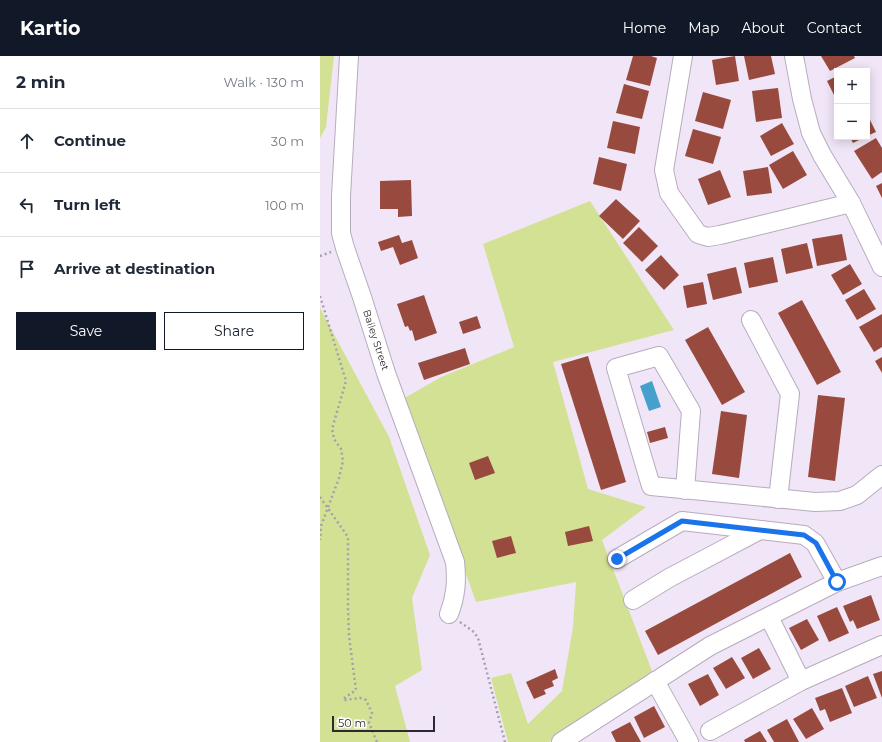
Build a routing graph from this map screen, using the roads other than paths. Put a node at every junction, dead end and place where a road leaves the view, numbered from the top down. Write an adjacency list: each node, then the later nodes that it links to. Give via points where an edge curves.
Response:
1 (349, 56): 15 (street, Bailey Street, via 341,233 386,373 455,562 456,593)
2 (683, 56): 4 (street, via 664,170 669,193 698,234 708,237 720,235)
3 (794, 56): 4 (street, via 811,133)
4 (851, 203): 5 (street)
5 (882, 267)
6 (751, 320): 9 (street, via 790,394)
7 (882, 475): 9 (street, via 857,495 840,501)
8 (685, 490): 8 (street, via 691,412 659,356 616,368 651,486); 9 (street)
9 (778, 499)
10 (760, 530): 11 (street, via 682,521); 13 (street, via 804,535 816,543); 14 (street)
11 (617, 559)
12 (882, 566): 13 (street)
13 (837, 582): 16 (street)
14 (633, 600)
15 (449, 614)
16 (769, 617): 18 (street, via 710,646); 19 (street)
17 (882, 645): 19 (street)
18 (655, 680): 21 (street); 22 (street)
19 (801, 681): 20 (street)
20 (710, 731)
21 (561, 742)
22 (689, 742)

